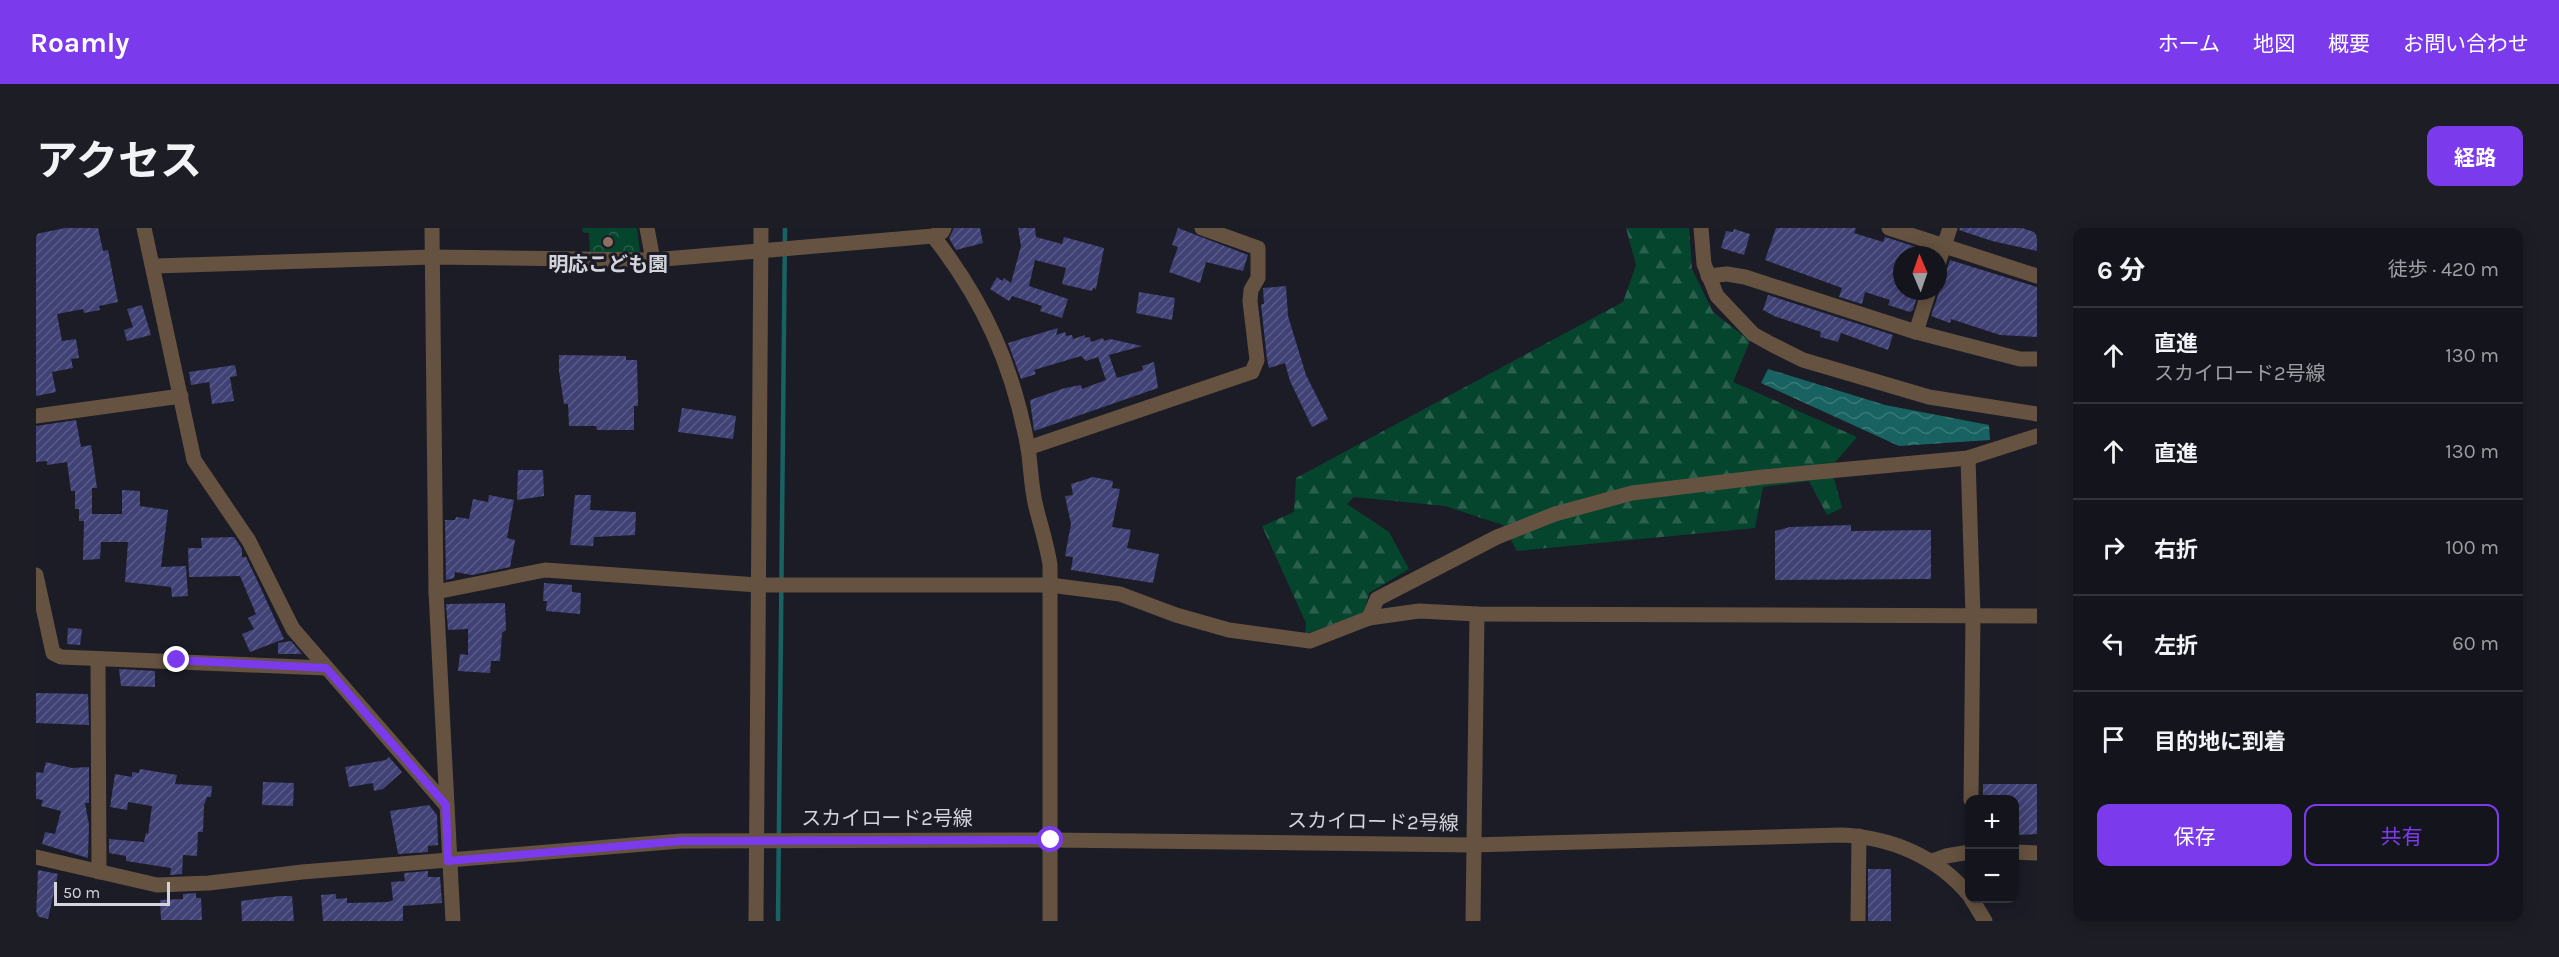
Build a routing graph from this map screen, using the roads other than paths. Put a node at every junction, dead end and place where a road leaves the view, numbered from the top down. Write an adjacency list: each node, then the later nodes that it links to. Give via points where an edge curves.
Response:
1 (144, 228): 14 (street)
2 (432, 228): 12 (street)
3 (647, 228): 13 (street)
4 (761, 228): 11 (street)
5 (1202, 228): 24 (street, via 1258,248 1258,278 1250,301 1257,360 1252,372)
6 (1701, 228): 15 (street)
7 (1889, 228): 10 (street)
8 (1950, 228): 10 (street)
9 (938, 232): 11 (street); 24 (street, via 999,342)
10 (1944, 245): 16 (street)
11 (761, 253): 13 (street); 27 (street)
12 (432, 257): 13 (street); 14 (street); 29 (street)
13 (653, 260)
14 (155, 266): 20 (street)
15 (1708, 276): 18 (street, via 1745,277); 21 (street, via 1717,296 1754,334 1803,360 1929,397)
16 (2037, 276)
17 (1926, 300): 18 (street)
18 (1916, 332): 19 (street, via 2020,359)
19 (2037, 359)
20 (181, 396): 22 (street); 35 (street, via 194,460 249,542 293,629)
21 (2037, 414)
22 (36, 416)
23 (2037, 436): 25 (street)
24 (1028, 448): 28 (street, via 1036,507 1050,565)
25 (1968, 458): 31 (street); 33 (street, via 1632,493 1555,514 1497,537 1377,598)
26 (36, 575): 34 (street, via 53,653)
27 (758, 585): 28 (street); 29 (street, via 545,570); 39 (street)
28 (1050, 585): 33 (street, via 1120,594 1176,615 1280,639 1310,641); 40 (street)
29 (436, 592): 37 (street)
30 (1477, 614): 31 (street); 33 (street, via 1419,611); 41 (street)
31 (1973, 615): 32 (street); 36 (street)
32 (2037, 616)
33 (1369, 618)
34 (98, 660): 35 (street); 48 (street)
35 (326, 668): 37 (street)
36 (1971, 795)
37 (446, 805): 46 (street)
38 (1859, 836): 41 (street, スカイロード2号線); 47 (street, スカイロード2号線, via 1915,852); 55 (street)
39 (765, 840): 40 (street, スカイロード2号線); 46 (street, スカイロード2号線, via 681,841); 52 (street)
40 (1051, 840): 41 (street, スカイロード2号線); 53 (street)
41 (1473, 844): 54 (street)
42 (2019, 852): 44 (street)
43 (1965, 853): 47 (street)
44 (2037, 853)
45 (36, 857): 48 (street, スカイロード2号線)
46 (448, 861): 48 (street, スカイロード2号線, via 168,885); 51 (street)
47 (1932, 861): 49 (street, スカイロード2号線)
48 (99, 872)
49 (1965, 891)
50 (1974, 903): 56 (street, スカイロード2号線)
51 (453, 921)
52 (756, 921)
53 (1050, 921)
54 (1473, 921)
55 (1858, 921)
56 (1985, 921)

